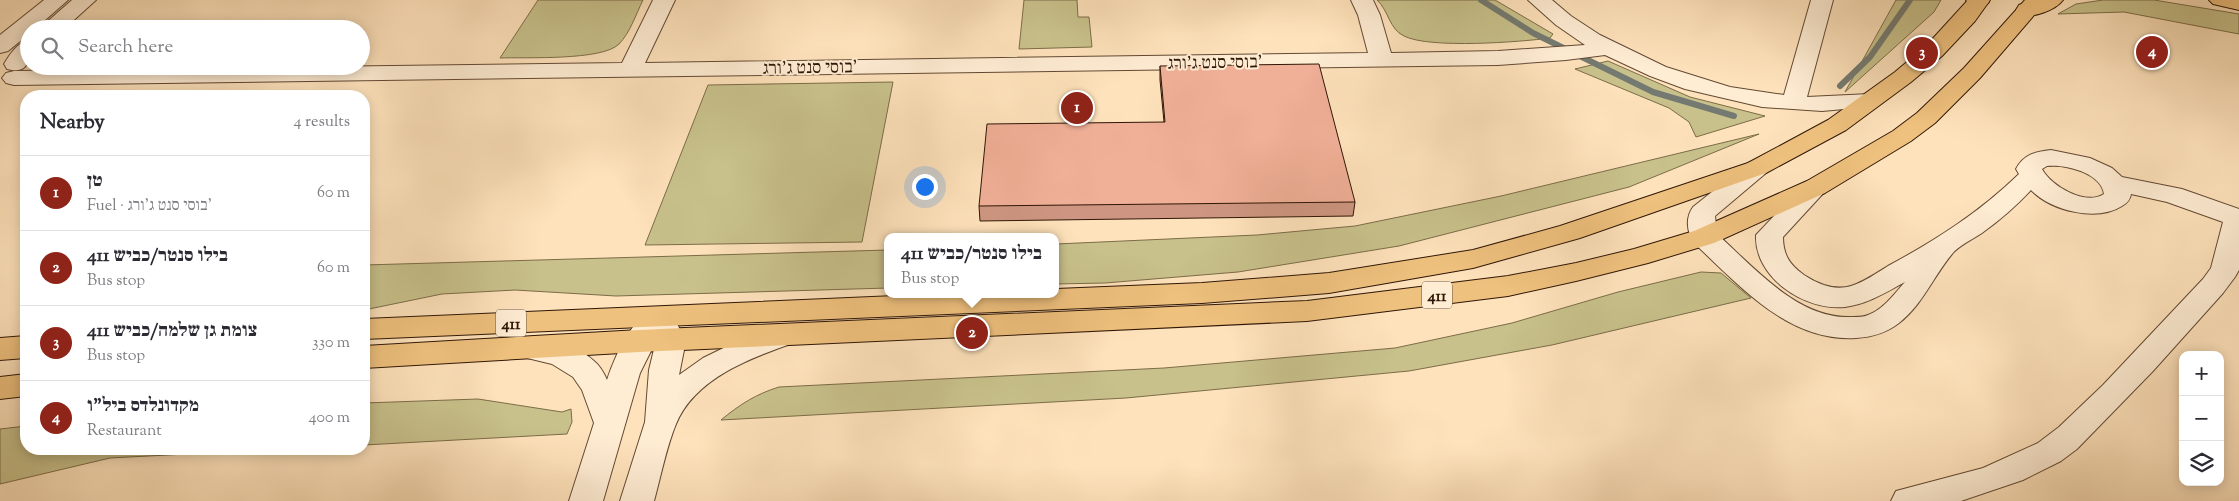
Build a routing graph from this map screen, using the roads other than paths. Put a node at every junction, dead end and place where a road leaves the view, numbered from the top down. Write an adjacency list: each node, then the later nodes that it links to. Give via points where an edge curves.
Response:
1 (58, 0): 12 (street)
2 (85, 0): 13 (street)
3 (664, 0): 19 (street)
4 (1362, 0): 17 (street)
5 (1540, 0): 16 (street)
6 (1822, 0): 21 (street)
7 (2052, 0): 11 (main road)
8 (2220, 0): 10 (main road)
9 (1978, 1): 20 (main road, 411, via 1934,51)
10 (2239, 4)
11 (2032, 5): 25 (main road, 411, via 1972,74 1926,118)
12 (33, 20)
13 (61, 20)
14 (20, 30): 15 (street)
15 (0, 46)
16 (1602, 49): 17 (street, בוסי סנט ג'ורג', via 1545,56); 21 (street, via 1682,80 1725,92)
17 (1380, 59): 19 (street, בוסי סנט ג'ורג')
18 (370, 69): 19 (street, בוסי סנט ג'ורג')
19 (630, 70)
20 (1870, 101): 21 (street); 22 (main road, 411, via 1813,139)
21 (1793, 103)
22 (1757, 168): 28 (street, via 1702,212); 30 (main road, 411, via 1570,232 1510,249 1437,266 1328,283)
23 (2031, 176): 24 (street, via 2029,169 2032,163 2051,158 2079,163); 26 (street, via 2043,188); 27 (street)
24 (2113, 183): 26 (street, via 2118,197 2104,205); 44 (street, via 2173,196 2237,218 2225,270 2121,386 2066,440 2039,457 1968,486)
25 (1816, 187): 28 (main road, 411); 29 (street, via 1770,235 1768,244 1783,270 1800,286 1832,297 1848,297 1862,293)
26 (2063, 199): 27 (street, via 2020,200)
27 (1995, 209): 29 (street)
28 (1704, 236): 29 (street, via 1785,309 1828,327 1852,329 1877,324 1903,302); 32 (main road, 411, via 1638,257 1508,286 1375,304 1268,313)
29 (1940, 250)
30 (665, 328): 31 (main road, 411); 32 (main road, 411); 33 (main road, 411); 41 (street)
31 (370, 329)
32 (783, 336): 41 (street, via 748,348 709,370 679,394)
33 (639, 341): 35 (main road, 411); 40 (street)
34 (20, 347): 36 (main road)
35 (526, 348): 37 (main road, 411); 40 (street, via 568,356 581,366 595,384)
36 (0, 349)
37 (370, 357)
38 (20, 385): 39 (main road)
39 (0, 388)
40 (609, 421): 42 (street)
41 (661, 422): 43 (street)
42 (586, 501)
43 (637, 501)
44 (1908, 501)

